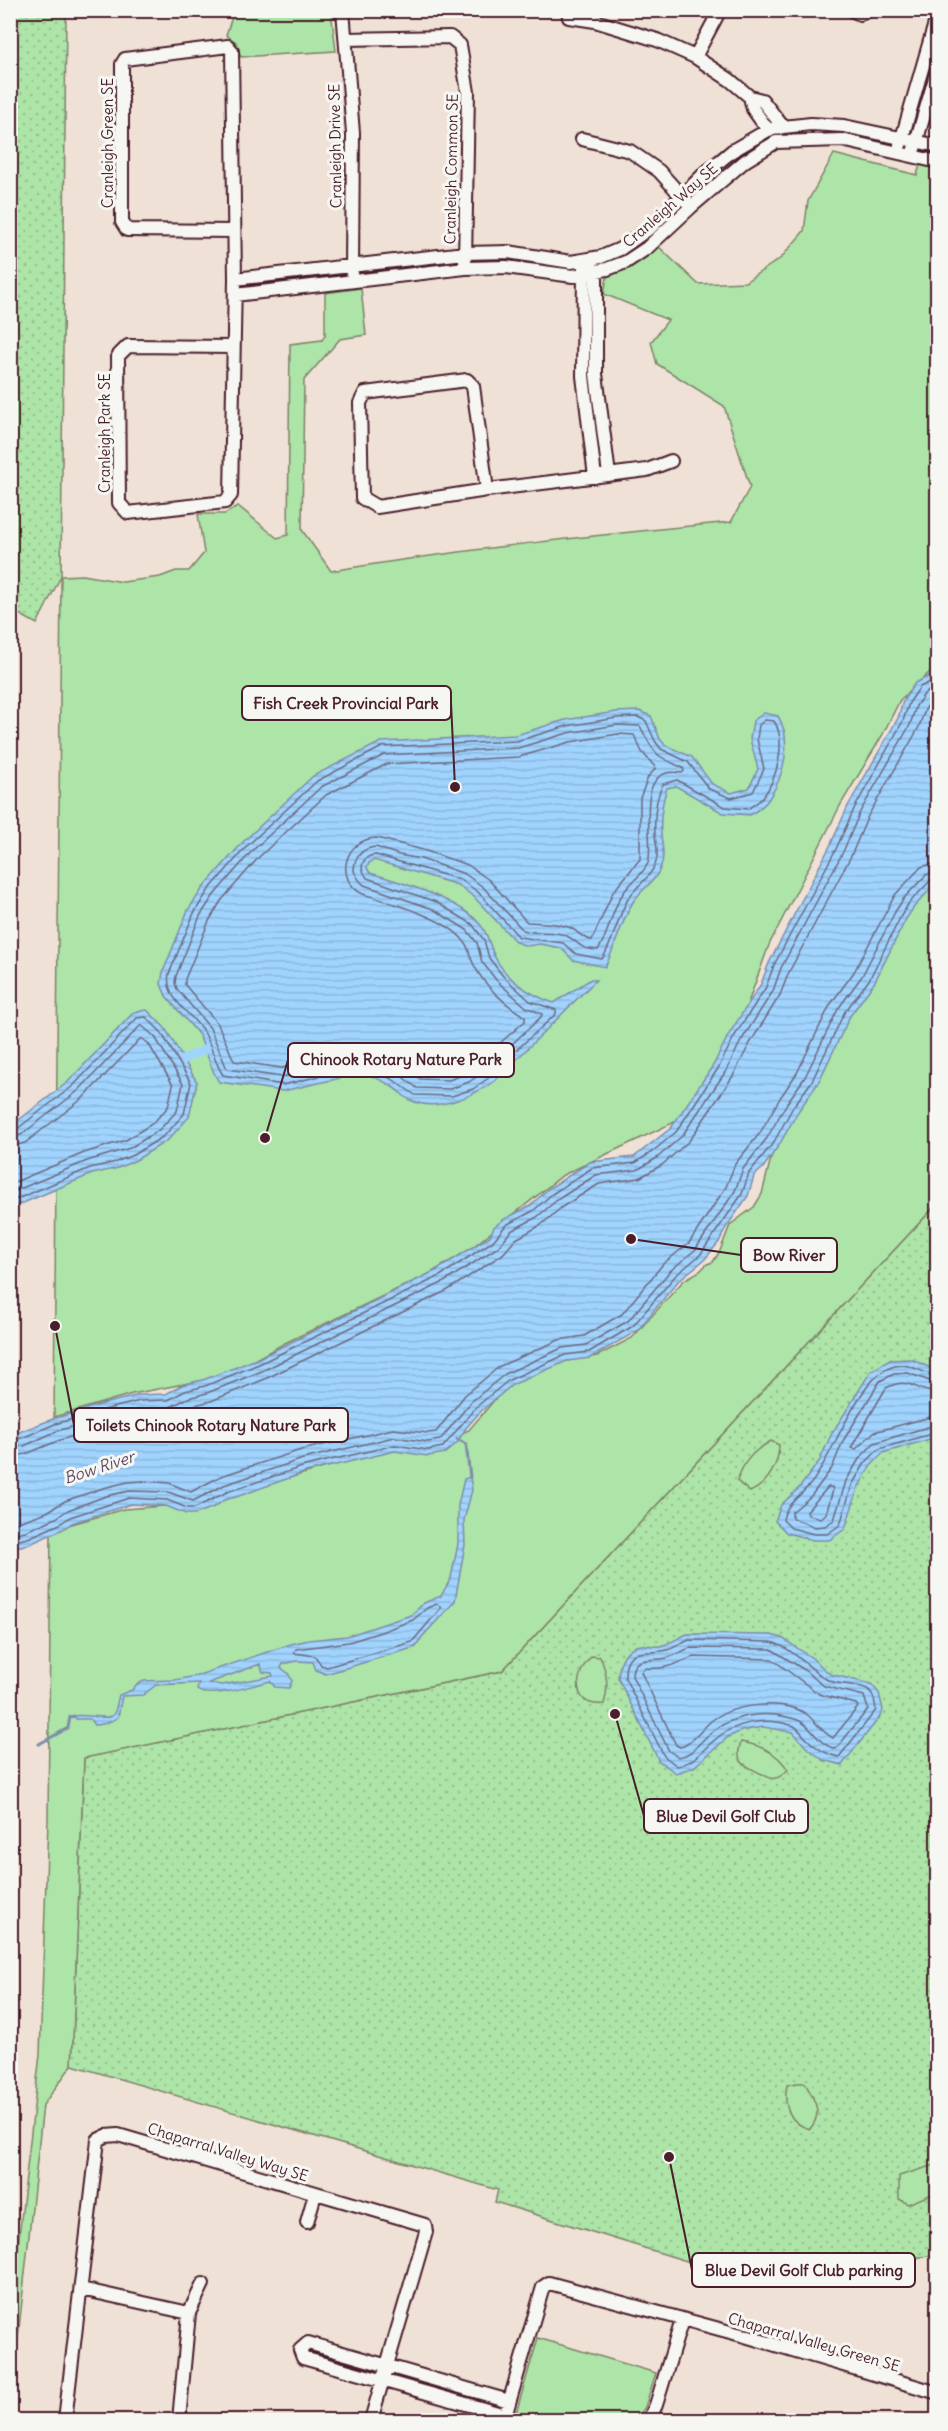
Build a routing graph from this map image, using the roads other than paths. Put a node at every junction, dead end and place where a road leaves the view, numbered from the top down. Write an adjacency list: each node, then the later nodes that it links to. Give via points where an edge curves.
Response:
1 (343, 10): 7 (street, Cranleigh Drive SE)
2 (568, 10): 8 (street, via 569,17 657,40)
3 (720, 10): 8 (street)
4 (851, 10): 5 (street, via 860,14)
5 (869, 10)
6 (938, 13): 13 (street)
7 (346, 39): 22 (street, Cranleigh Common SE, via 450,37 460,45 468,92); 24 (street, Cranleigh Drive SE, via 353,133)
8 (695, 57): 10 (street)
9 (938, 68): 15 (street)
10 (750, 97): 11 (street, via 762,100); 12 (street, via 753,110)
11 (783, 127): 12 (street, Cranleigh Way SE); 13 (street, Cranleigh Way SE, via 837,125)
12 (768, 130): 20 (street, Cranleigh Way SE, via 732,151 703,175)
13 (901, 137): 15 (street, Cranleigh Way SE); 17 (street)
14 (582, 139): 20 (street, via 630,151 659,171)
15 (916, 141): 16 (street, Cranleigh Way SE); 18 (street)
16 (938, 146)
17 (898, 153): 18 (street, Cranleigh Way SE); 20 (street, Cranleigh Way SE, via 842,140 776,142)
18 (912, 156): 19 (street, Cranleigh Way SE)
19 (938, 162)
20 (686, 202): 23 (street, Cranleigh Way SE, via 620,249); 26 (street, Cranleigh Way SE, via 647,248 626,262)
21 (234, 231): 21 (street, Cranleigh Green SE, via 232,51 228,46 125,59 122,222 127,230); 28 (street, Cranleigh Green SE)
22 (465, 253): 23 (street, Cranleigh Way SE, via 508,252 571,262); 24 (street, Cranleigh Way SE); 25 (street, Cranleigh Common SE)
23 (585, 260): 26 (street); 27 (street)
24 (351, 267): 28 (street, Cranleigh Way SE); 29 (street, Cranleigh Drive SE)
25 (465, 268): 27 (street, Cranleigh Way SE, via 506,267 573,276); 29 (street, Cranleigh Way SE)
26 (596, 271): 27 (street, Cranleigh Way SE); 32 (street)
27 (583, 273): 32 (street)
28 (235, 279): 30 (street, Cranleigh Park SE)
29 (352, 282): 30 (street, Cranleigh Way SE)
30 (235, 295): 31 (street, Cranleigh Park SE)
31 (233, 347): 31 (street, Cranleigh Park SE, via 231,495 225,502 128,513 119,502 118,356 128,346)
32 (589, 375): 34 (street)
33 (671, 461): 34 (street, via 647,470)
34 (602, 476): 35 (street)
35 (487, 490): 35 (street, via 473,386 467,380 365,393 360,403 362,498 377,507)
36 (315, 2194): 37 (street); 39 (street, Chaparral Valley Way SE, via 118,2134 106,2136 98,2140); 42 (street, Chaparral Valley Way SE, via 425,2224 426,2232)
37 (307, 2222)
38 (203, 2284): 40 (street)
39 (81, 2289): 40 (street); 48 (street, Chaparral Valley Way SE)
40 (189, 2313): 49 (street)
41 (682, 2320): 44 (street, Chaparral Valley Green SE); 45 (street, Chaparral Valley Green SE, via 549,2283 543,2287); 46 (street)
42 (386, 2364): 43 (street, Chaparral Valley Way SE); 43 (street, via 308,2343 300,2350 303,2358); 45 (street)
43 (382, 2380): 47 (street); 50 (street, Chaparral Valley Way SE)
44 (938, 2393)
45 (509, 2401): 47 (street)
46 (656, 2405): 51 (street); 52 (street)
47 (504, 2418)
48 (65, 2421)
49 (179, 2421)
50 (371, 2421)
51 (648, 2421)
52 (656, 2421)

